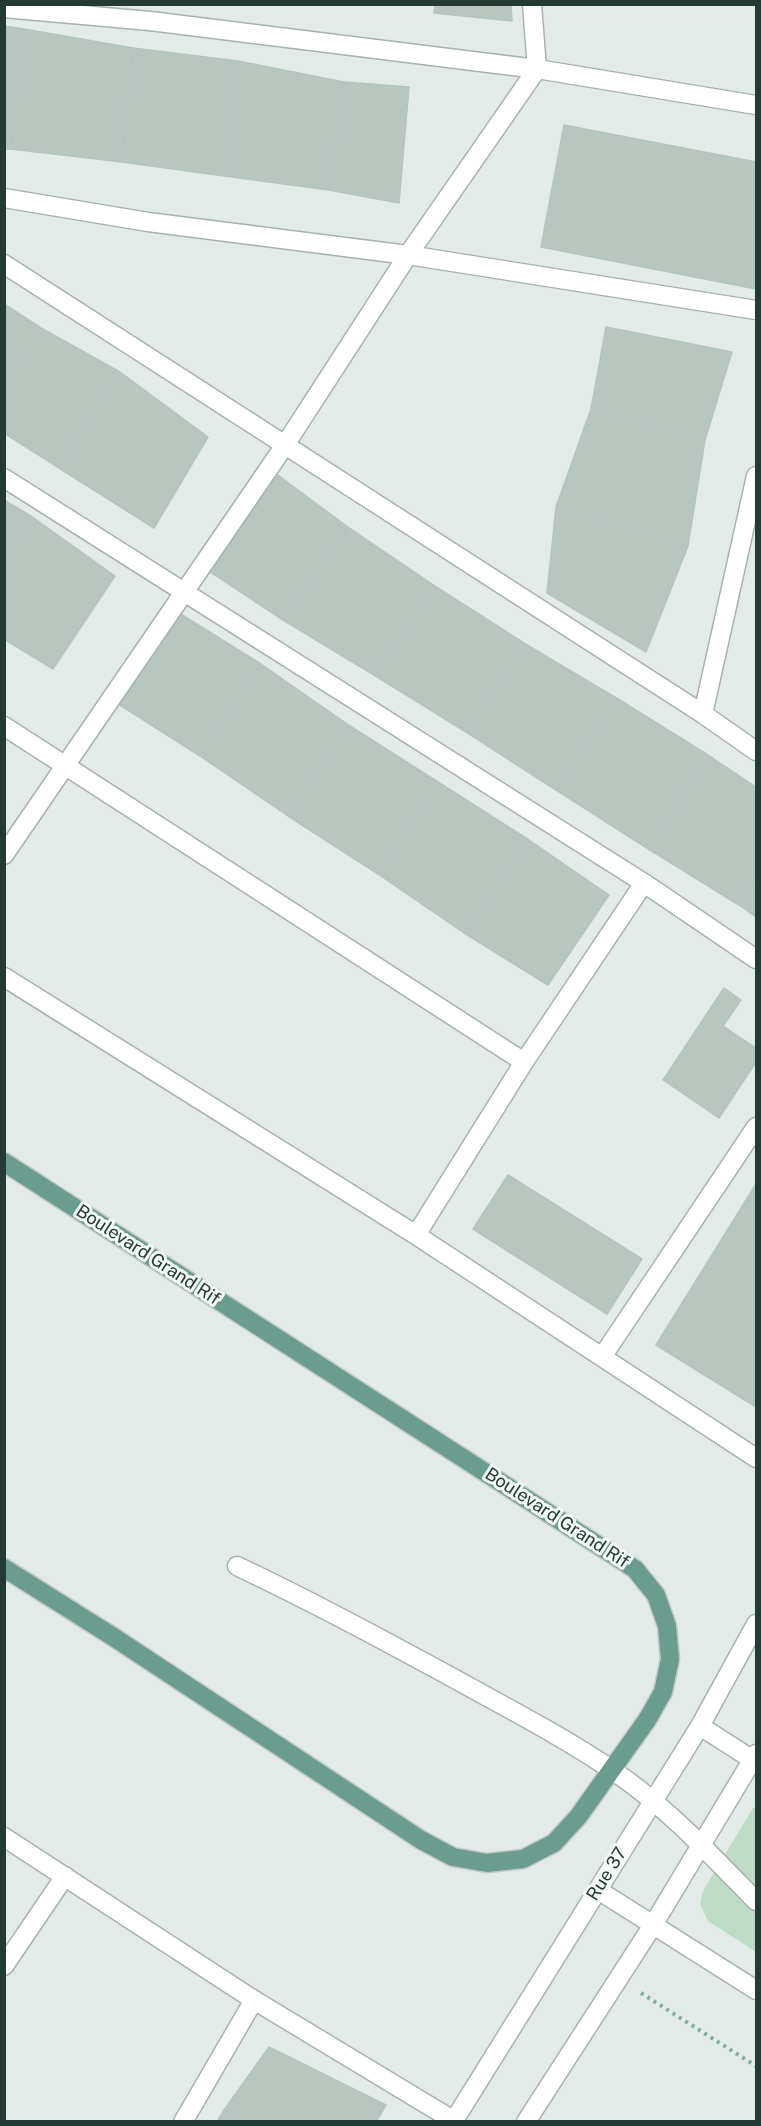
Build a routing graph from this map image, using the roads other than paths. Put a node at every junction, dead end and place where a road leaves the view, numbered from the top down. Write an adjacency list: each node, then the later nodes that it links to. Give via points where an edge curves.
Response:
1 (532, 4): 4 (street)
2 (4, 8): 3 (street)
3 (150, 13): 4 (street)
4 (537, 69): 5 (street); 7 (street)
5 (756, 105)
6 (4, 198): 7 (street, via 148,222)
7 (408, 255): 9 (street); 10 (street)
8 (4, 264): 10 (street)
9 (756, 310)
10 (285, 445): 13 (street); 14 (street)
11 (756, 476): 14 (street)
12 (4, 478): 13 (street)
13 (185, 592): 17 (street); 19 (street)
14 (704, 714): 16 (street)
15 (4, 726): 17 (street)
16 (756, 751)
17 (66, 767): 18 (street); 22 (street)
18 (4, 855)
19 (644, 883): 20 (street); 22 (street)
20 (756, 959)
21 (4, 977): 25 (street)
22 (524, 1062): 25 (street)
23 (756, 1127): 26 (street)
24 (4, 1162): 33 (main road, Boulevard Grand Rif, via 635,1569 656,1595 668,1626 670,1659 663,1692)
25 (416, 1234): 26 (street)
26 (602, 1357): 27 (street)
27 (756, 1458)
28 (237, 1566): 33 (street, via 454,1679)
29 (4, 1568): 33 (main road, Boulevard Grand Rif, via 421,1840 453,1857 488,1863 523,1859 554,1843)
30 (756, 1624): 31 (street, Rue 37)
31 (700, 1726): 32 (street); 34 (street, Rue 37)
32 (755, 1759): 36 (street)
33 (612, 1770): 34 (street)
34 (653, 1801): 36 (street); 38 (street, Rue 37)
35 (4, 1837): 37 (street)
36 (701, 1845): 39 (street); 40 (street)
37 (65, 1876): 41 (street); 43 (street)
38 (598, 1890): 40 (street); 45 (street, Rue 37)
39 (756, 1901)
40 (653, 1925): 42 (street); 46 (street)
41 (4, 1966)
42 (756, 1990)
43 (254, 2000): 44 (street); 45 (street)
44 (183, 2121)
45 (454, 2121)
46 (526, 2121)

